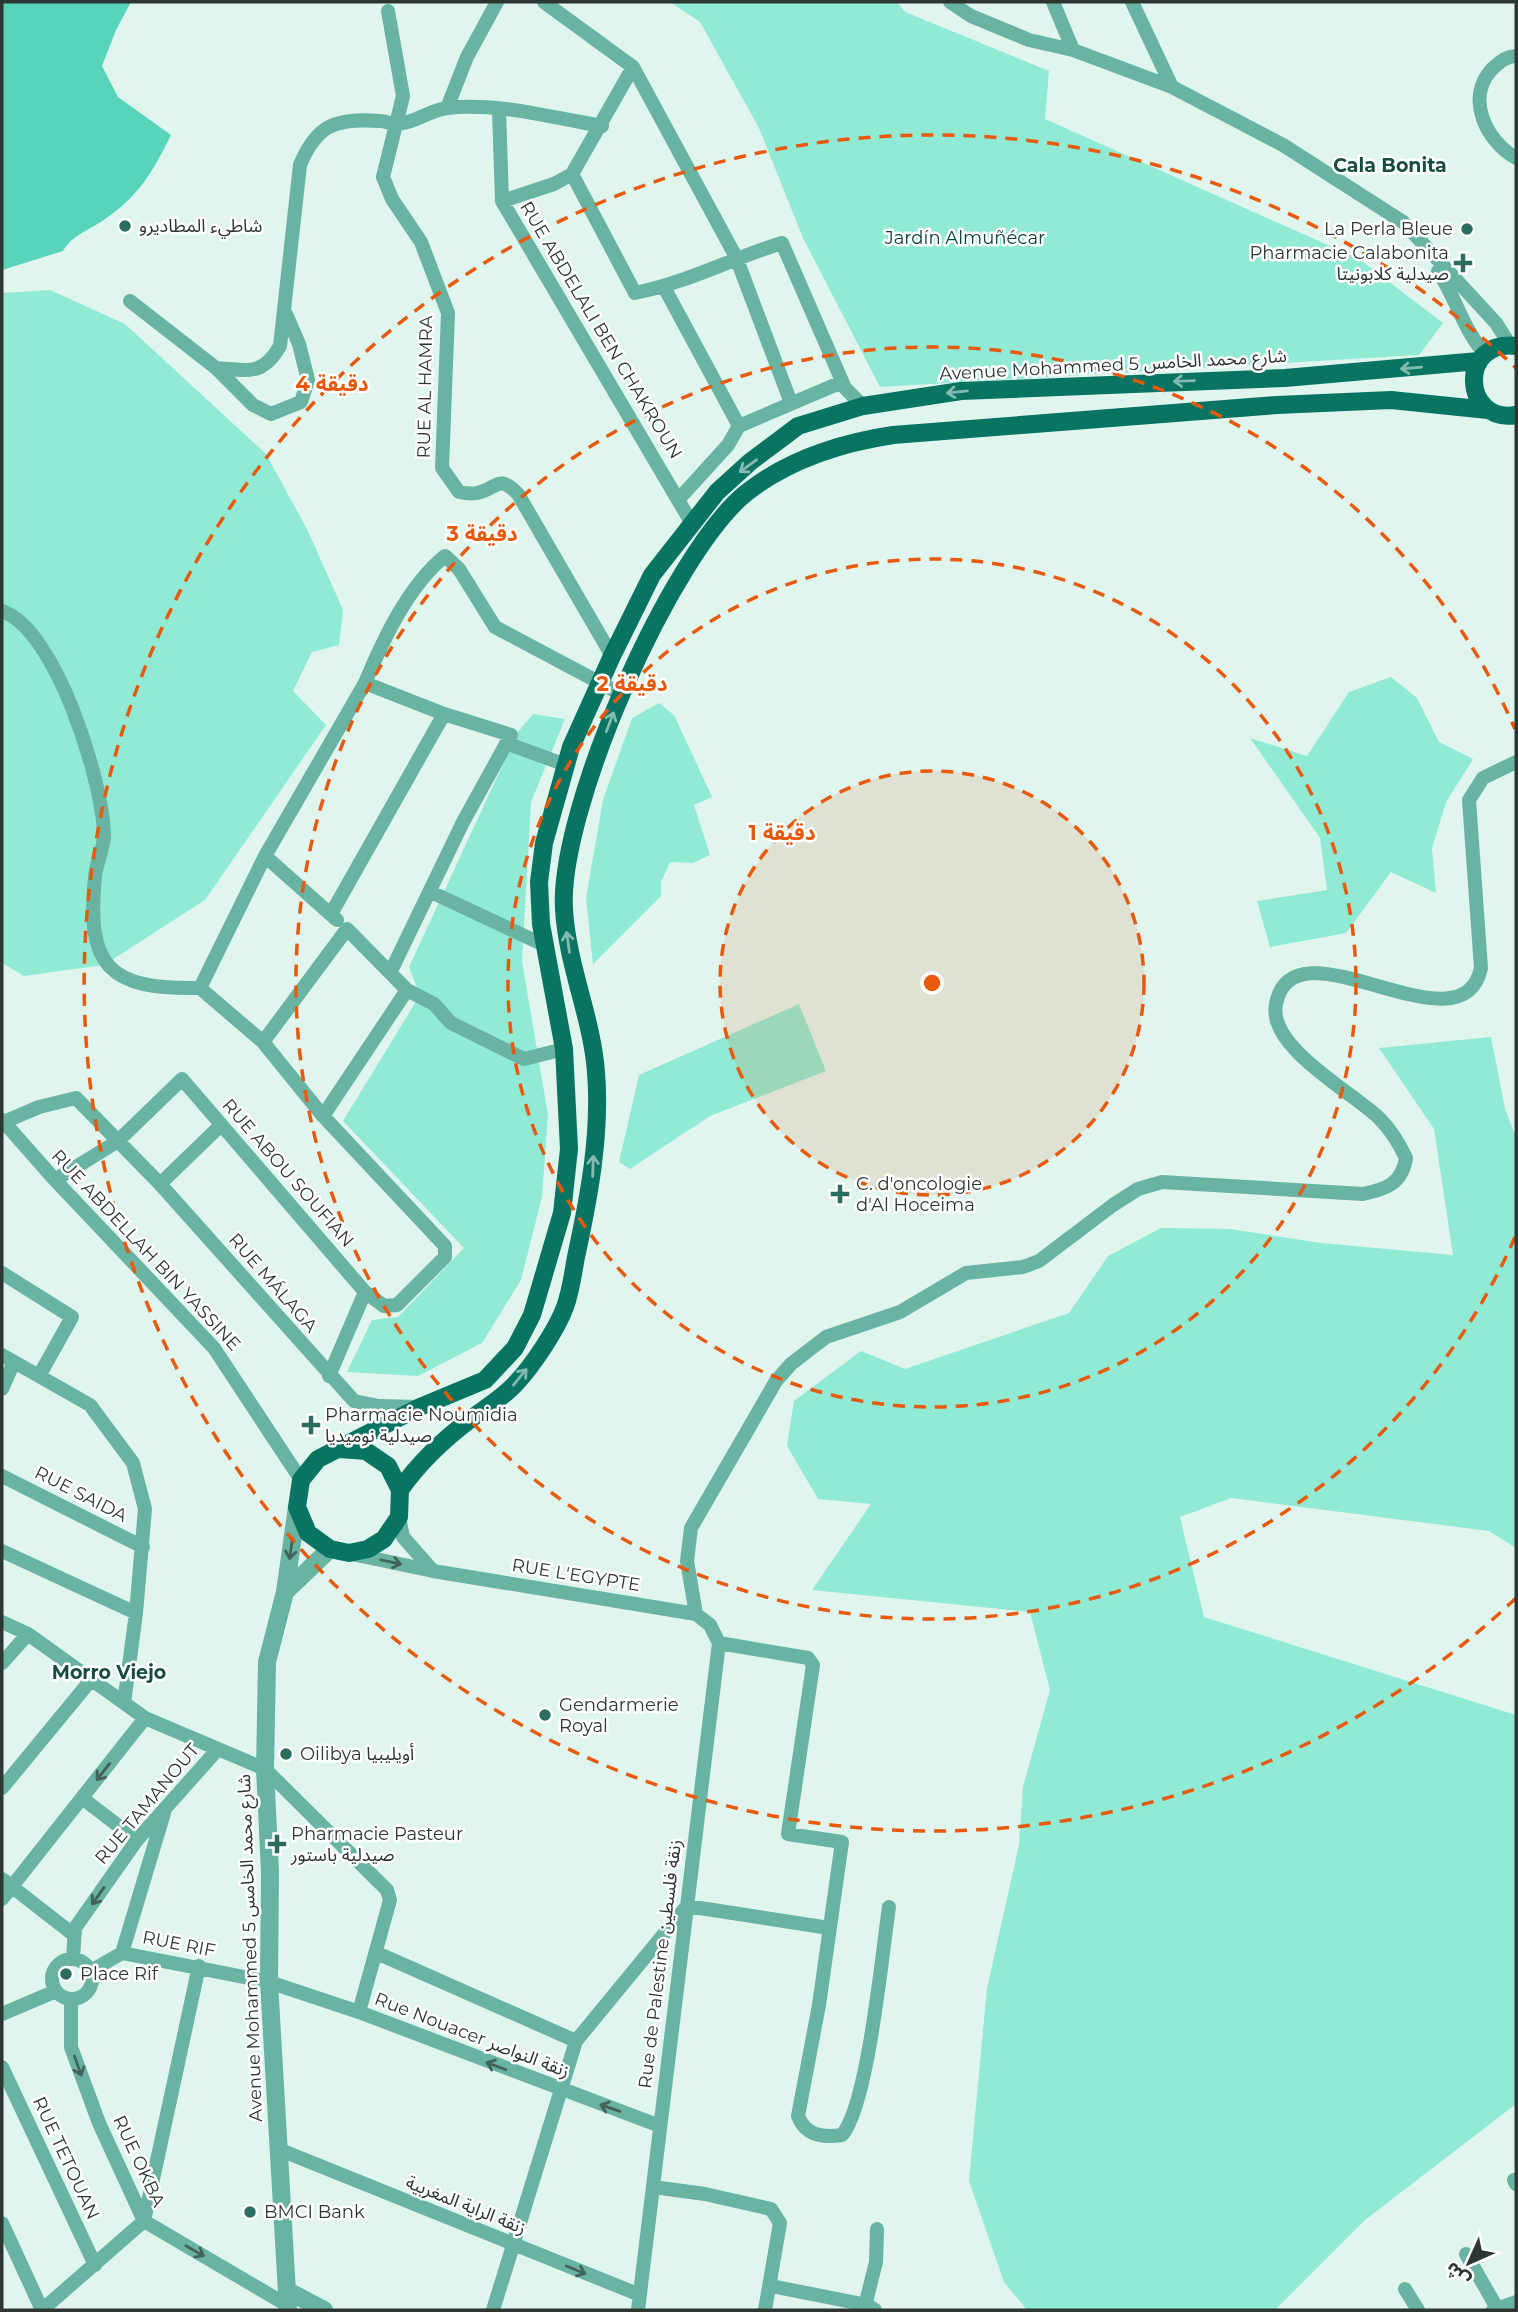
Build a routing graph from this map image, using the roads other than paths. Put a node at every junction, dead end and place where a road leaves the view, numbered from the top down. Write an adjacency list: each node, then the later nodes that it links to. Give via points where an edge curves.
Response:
1 (497, 2): 11 (street)
2 (544, 2): 9 (street)
3 (950, 2): 7 (street, via 971,16 1029,40)
4 (1052, 2): 7 (street)
5 (1132, 2): 10 (street)
6 (388, 12): 13 (street, via 403,96)
7 (1073, 50): 10 (street)
8 (1516, 56): 15 (street, via 1494,67 1478,100 1494,136)
9 (633, 67): 14 (street); 19 (street)
10 (1172, 86): 18 (street, via 1283,145)
11 (447, 108): 12 (street); 13 (street)
12 (499, 110): 14 (street); 17 (street, RUE ABDELALI BEN CHAKROUN)
13 (396, 124): 22 (street, via 336,123 312,140 299,165); 35 (street, RUE AL HAMRA, via 383,177 421,242 448,313 442,468 459,492 477,493 497,483 509,484)
14 (602, 126): 16 (street)
15 (1516, 158)
16 (572, 174): 17 (street); 20 (street, via 635,293)
17 (502, 201): 32 (street, RUE ABDELALI BEN CHAKROUN)
18 (1413, 231): 23 (street); 24 (street, via 1450,290)
19 (736, 257): 20 (street); 26 (street, via 782,243); 27 (street)
20 (664, 287): 31 (street)
21 (130, 301): 25 (street)
22 (285, 311): 25 (street, via 280,346 268,363 258,370); 25 (street, via 308,380 300,402 271,414 246,400)
23 (1513, 345): 24 (main road, Avenue Mohammed 5 شارع محمد الخامس, via 1492,349)
24 (1482, 358): 28 (main road, Avenue Mohammed 5 شارع محمد الخامس, one-way to 28, via 1285,378 961,391); 29 (main road, via 1473,381)
25 (216, 368)
26 (842, 382): 27 (street); 28 (street)
27 (791, 403): 31 (street)
28 (863, 405): 33 (main road, Avenue Mohammed 5 شارع محمد الخامس, one-way to 33, via 798,426 750,462)
29 (1488, 410): 30 (main road); 38 (main road, via 1391,400 1277,405 856,440 776,473 745,494 713,526)
30 (1514, 419)
31 (739, 426): 32 (street, via 728,445)
32 (678, 499): 33 (street, RUE ABDELALI BEN CHAKROUN)
33 (691, 522): 35 (main road, Avenue Mohammed 5 شارع محمد الخامس, via 652,575)
34 (2, 611): 49 (street, via 30,630 49,656 79,726 104,838 95,873 92,922 97,952 117,976 171,988)
35 (612, 656): 36 (main road, Avenue Mohammed 5 شارع محمد الخامس)
36 (600, 682): 37 (street, via 495,627 445,556 427,571); 38 (street); 42 (main road, Avenue Mohammed 5 شارع محمد الخامس)
37 (365, 683): 39 (street); 43 (street)
38 (621, 694): 69 (main road, one-way to 38, via 420,1461 519,1381 566,1305 592,1178 596,1071 563,908 567,856 583,795)
39 (444, 714): 40 (street, via 511,734); 45 (street)
40 (506, 743): 42 (street); 44 (street)
41 (1516, 762): 79 (street, via 1483,778 1469,800 1481,968 1473,988 1456,998 1429,998 1306,972 1283,987 1276,1002 1275,1014 1286,1041 1379,1118 1399,1143 1406,1158 1397,1180 1387,1189 1363,1194 1162,1182 1138,1189 1113,1205 1039,1261 966,1273 900,1312 809,1347 776,1381 691,1528 687,1561)
42 (566, 765): 47 (main road, Avenue Mohammed 5 شارع محمد الخامس, via 544,843 539,881)
43 (265, 856): 45 (street); 49 (street)
44 (431, 892): 47 (street); 48 (street)
45 (331, 914): 46 (street)
46 (347, 929): 48 (street); 51 (street)
47 (544, 944): 52 (main road, Avenue Mohammed 5 شارع محمد الخامس)
48 (391, 971): 50 (street)
49 (200, 988): 51 (street)
50 (407, 990): 52 (street, via 434,1004 451,1023 524,1059); 53 (street)
51 (263, 1042): 53 (street)
52 (564, 1049): 65 (main road, Avenue Mohammed 5 شارع محمد الخامس, via 569,1149 562,1213 532,1315 504,1363 485,1380)
53 (323, 1116): 60 (street, via 445,1245 445,1257 397,1305 384,1306)
54 (3, 1121): 56 (street, RUE MÁLAGA, via 76,1098); 57 (street, RUE ABDELLAH BIN YASSINE)
55 (221, 1125): 56 (street, RUE ABOU SOUFIAN, via 182,1079); 58 (street); 60 (street, RUE ABOU SOUFIAN)
56 (118, 1141): 57 (street); 58 (street, RUE MÁLAGA)
57 (55, 1180): 68 (street, RUE ABDELLAH BIN YASSINE, via 214,1348)
58 (160, 1184): 63 (street, RUE MÁLAGA)
59 (2, 1273): 62 (street, via 72,1317)
60 (365, 1292): 63 (street)
61 (8, 1358): 62 (street); 64 (street)
62 (39, 1376): 72 (street, via 90,1405 133,1463 145,1508)
63 (329, 1376): 65 (street, RUE MÁLAGA, via 354,1401)
64 (2, 1389)
65 (420, 1407): 66 (main road, Avenue Mohammed 5 شارع محمد الخامس)
66 (340, 1449): 68 (main road, via 318,1459); 69 (main road, via 366,1451 388,1466)
67 (2, 1476): 72 (street, RUE SAIDA)
68 (301, 1480): 70 (main road)
69 (400, 1490): 71 (main road)
70 (297, 1507): 73 (main road, via 308,1532); 77 (street, Avenue Mohammed 5 شارع محمد الخامس, one-way to 77)
71 (399, 1517): 75 (main road, via 384,1539); 76 (street, via 403,1537)
72 (143, 1547): 78 (street)
73 (330, 1549): 75 (main road); 77 (street)
74 (2, 1551): 78 (street)
75 (349, 1553): 76 (street, RUE L'EGYPTE, one-way to 76)
76 (433, 1571): 79 (street, RUE L'EGYPTE)
77 (285, 1591): 88 (street, Avenue Mohammed 5 شارع محمد الخامس, via 267,1662)
78 (136, 1613): 85 (street)
79 (696, 1614): 82 (street, RUE L'EGYPTE, via 710,1625)
80 (2, 1622): 81 (street)
81 (28, 1634): 83 (street); 84 (street)
82 (719, 1643): 95 (street, Rue de Palestine زنقة فلسطين); 97 (street, via 808,1658 813,1665 788,1834 842,1842)
83 (2, 1663)
84 (91, 1680): 85 (street); 89 (street)
85 (124, 1703): 86 (street)
86 (145, 1718): 87 (street); 90 (street, one-way to 90)
87 (218, 1749): 88 (street); 91 (street, RUE TAMANOUT)
88 (265, 1769): 100 (street, via 387,1890 390,1900); 104 (street, Avenue Mohammed 5 شارع محمد الخامس)
89 (2, 1788)
90 (82, 1798): 92 (street); 93 (street)
91 (164, 1810): 92 (street, RUE TAMANOUT); 99 (street)
92 (137, 1840): 98 (street, RUE TAMANOUT, one-way to 98)
93 (6, 1883): 94 (street); 98 (street)
94 (2, 1899)
95 (687, 1906): 97 (street); 109 (street); 112 (street, Rue de Palestine زنقة فلسطين)
96 (889, 1907): 97 (street, via 860,2094 851,2125 842,2135 830,2137 802,2128 798,2116)
97 (829, 1928)
98 (74, 1935): 101 (street, RUE TAMANOUT)
99 (122, 1953): 102 (street, RUE RIF); 103 (street)
100 (377, 1954): 107 (street); 109 (street)
101 (73, 1958): 103 (street); 105 (street, via 55,1967 52,1981)
102 (199, 1966): 104 (street, RUE RIF); 115 (street)
103 (91, 1971): 106 (street, via 89,1989)
104 (269, 1982): 107 (street, Rue Nouacer زنقة النواصر); 113 (street, Avenue Mohammed 5 شارع محمد الخامس)
105 (56, 1991): 106 (street); 108 (street)
106 (71, 1999): 115 (street, RUE OKBA, one-way to 115, via 71,2047 99,2123)
107 (359, 2012): 111 (street, Rue Nouacer زنقة النواصر, one-way to 107)
108 (2, 2014)
109 (576, 2041): 111 (street)
110 (2, 2067): 120 (street, RUE TETOUAN)
111 (560, 2090): 112 (street, Rue Nouacer زنقة النواصر, one-way to 111); 118 (street)
112 (660, 2126): 114 (street, Rue de Palestine زنقة فلسطين)
113 (278, 2149): 118 (street, زنقة الراية المغربية); 125 (street, Avenue Mohammed 5 شارع محمد الخامس)
114 (653, 2187): 121 (street, via 771,2209 780,2223); 124 (street, Rue de Palestine زنقة فلسطين)
115 (144, 2221): 120 (street); 125 (street, RUE OKBA, one-way to 125)
116 (2, 2223): 128 (street)
117 (877, 2229): 126 (street)
118 (513, 2245): 124 (street, زنقة الراية المغربية, one-way to 124); 130 (street)
119 (1466, 2254): 127 (street)
120 (95, 2266): 128 (street)
121 (771, 2286): 126 (street); 131 (street)
122 (1405, 2289): 132 (street)
123 (1516, 2302): 127 (street)
124 (639, 2303)
125 (290, 2304): 129 (street)
126 (869, 2308)
127 (1495, 2309)
128 (42, 2310)
129 (324, 2310)
130 (493, 2310)
131 (765, 2310)
132 (1418, 2310)

